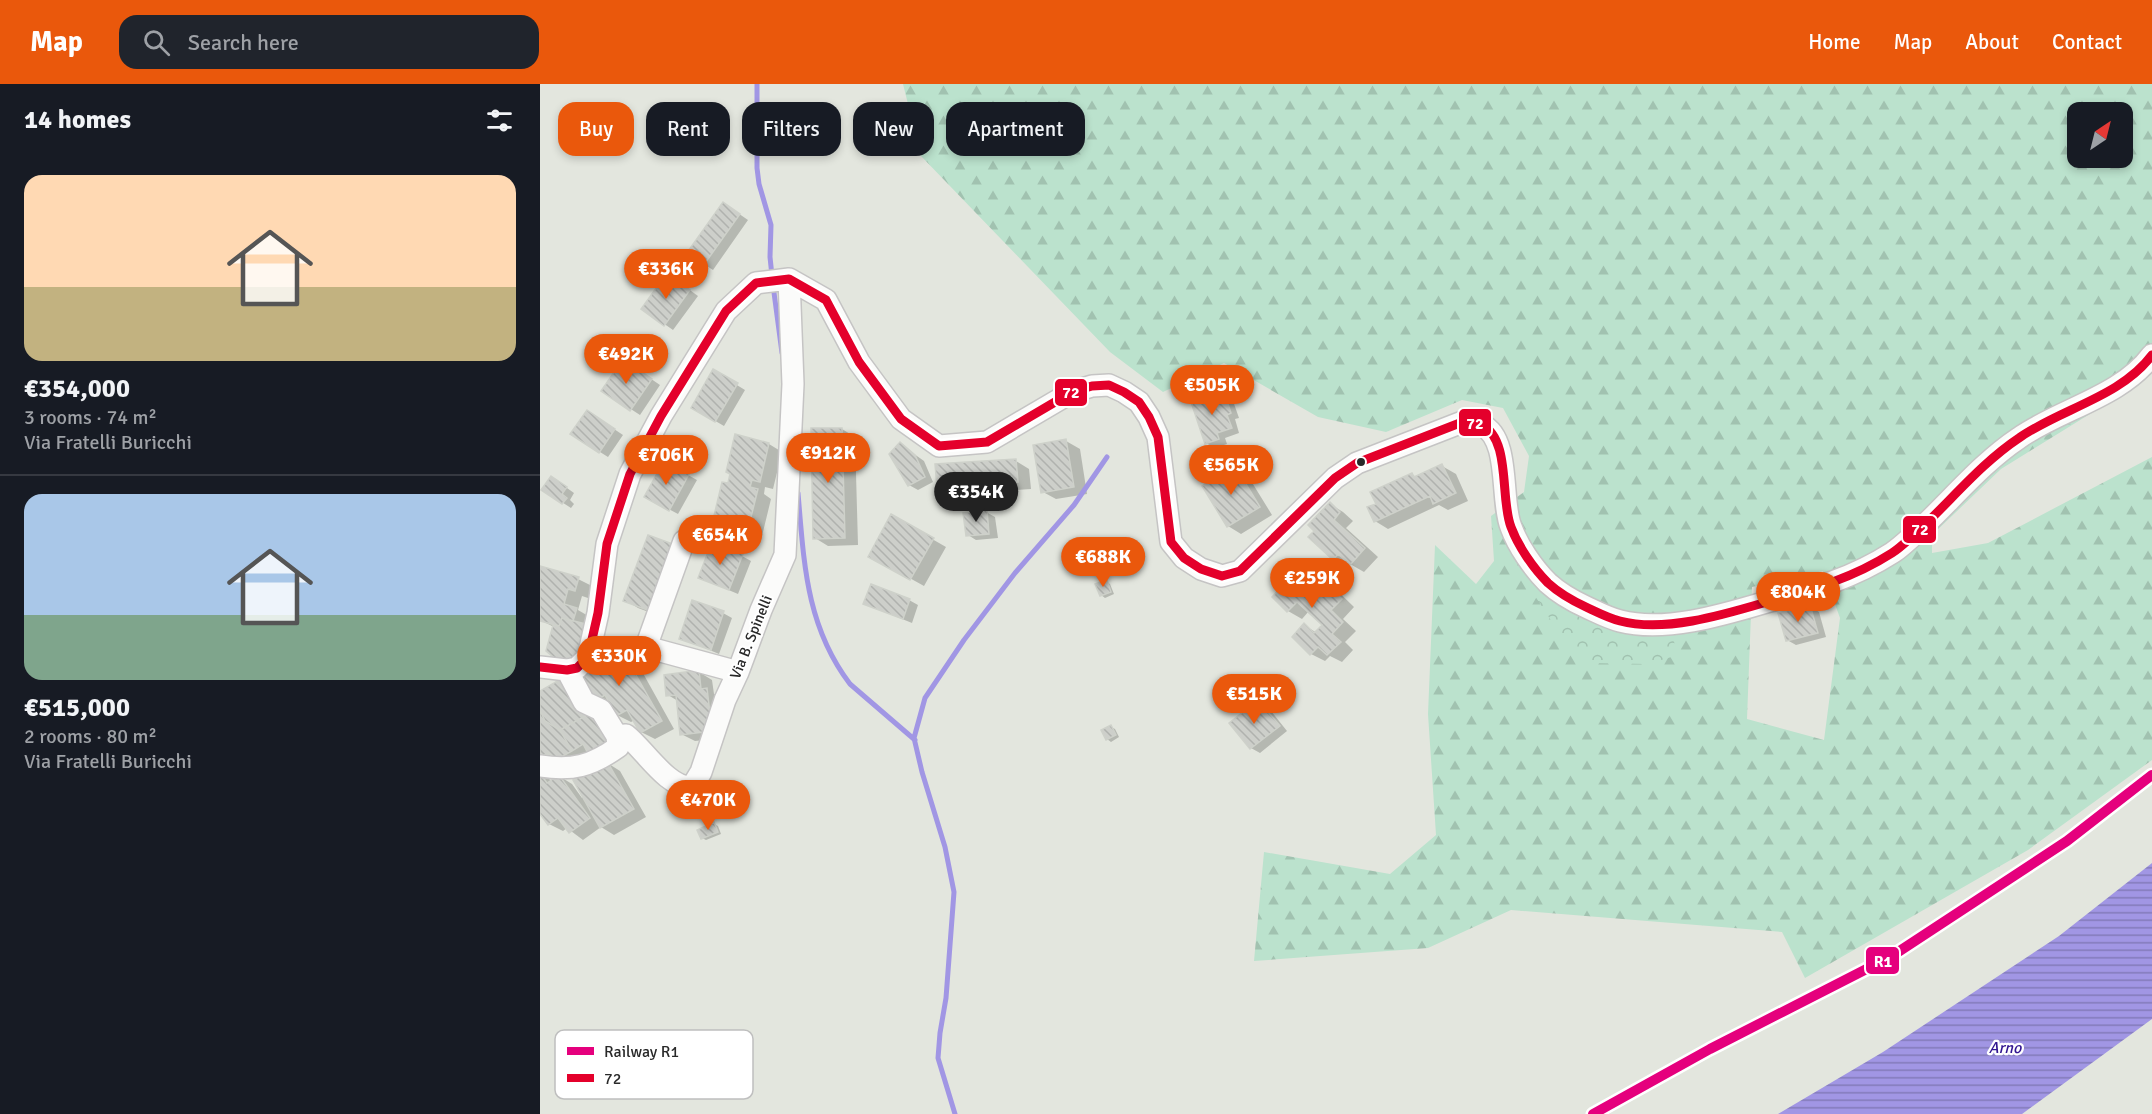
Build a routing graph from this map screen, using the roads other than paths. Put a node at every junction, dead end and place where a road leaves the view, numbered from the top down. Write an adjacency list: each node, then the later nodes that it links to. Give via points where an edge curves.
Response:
1 (789, 279): 2 (street, via 826,300 859,362 901,419 939,446 987,442 1072,392 1092,386 1109,385 1139,402 1158,437 1172,542 1184,558 1222,576 1240,571 1335,478 1357,464 1464,421 1483,425 1495,438 1502,459 1510,526 1549,583 1570,600 1599,613 1621,621 1652,624 1702,620 1831,585 1858,573 1893,553 2019,437 2130,378); 5 (street, via 756,283 726,311 661,416 630,474 608,544 588,657); 6 (street, Via B. Spinelli, via 793,384 785,555)
2 (2152, 355)
3 (684, 541): 6 (street, via 646,647)
4 (540, 667): 5 (street)
5 (572, 669): 7 (street, via 584,702 601,710)
6 (738, 672): 7 (street, Via B. Spinelli, via 692,787 683,787 665,776 638,744 626,735)
7 (617, 736): 8 (street, via 618,747 581,767)
8 (540, 766)

